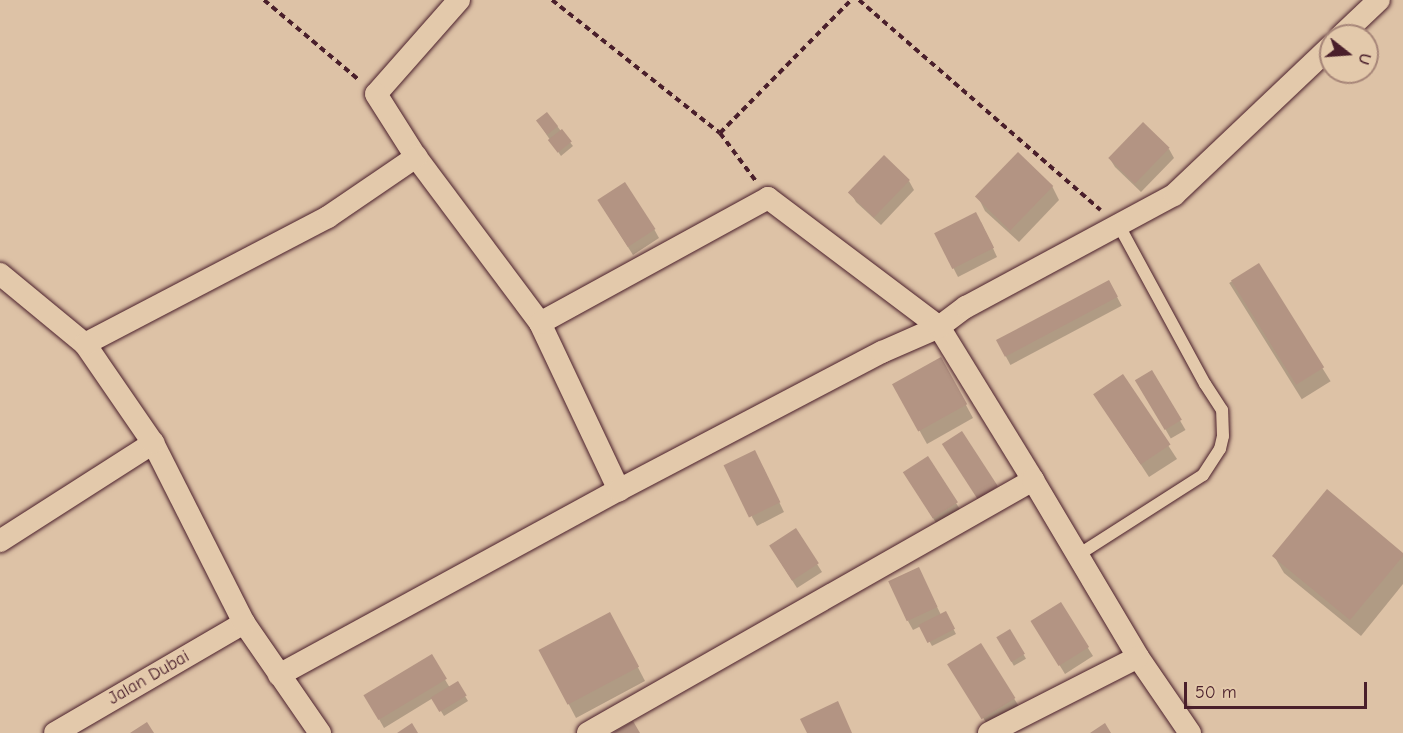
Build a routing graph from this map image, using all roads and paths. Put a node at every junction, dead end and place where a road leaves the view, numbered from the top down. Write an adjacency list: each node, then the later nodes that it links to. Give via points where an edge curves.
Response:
1 (264, 0): 9 (path)
2 (459, 0): 9 (street)
3 (552, 0): 10 (path)
4 (851, 0): 10 (path)
5 (859, 0): 13 (path)
6 (1379, 0): 7 (street)
7 (1354, 24)
8 (1319, 57): 13 (street, via 1174,195)
9 (376, 94): 11 (street)
10 (720, 133): 12 (path)
11 (416, 157): 15 (street); 17 (street, via 328,217)
12 (768, 198): 15 (street); 16 (street)
13 (1118, 224): 16 (street, via 966,306); 22 (lane, via 1222,410 1223,436 1220,449 1203,475)
14 (0, 274): 17 (street)
15 (540, 323): 20 (street)
16 (939, 327): 19 (street); 20 (street, via 882,352)
17 (85, 344): 18 (street)
18 (153, 443): 21 (street); 23 (street)
19 (1033, 480): 22 (street); 28 (street)
20 (619, 490): 25 (street)
21 (0, 541)
22 (1077, 555): 24 (street)
23 (244, 623): 25 (street); 26 (street, Jalan Dubai)
24 (1138, 657): 29 (street); 30 (street)
25 (279, 675): 27 (street)
26 (55, 733)
27 (320, 733)
28 (588, 733)
29 (989, 733)
30 (1190, 733)

